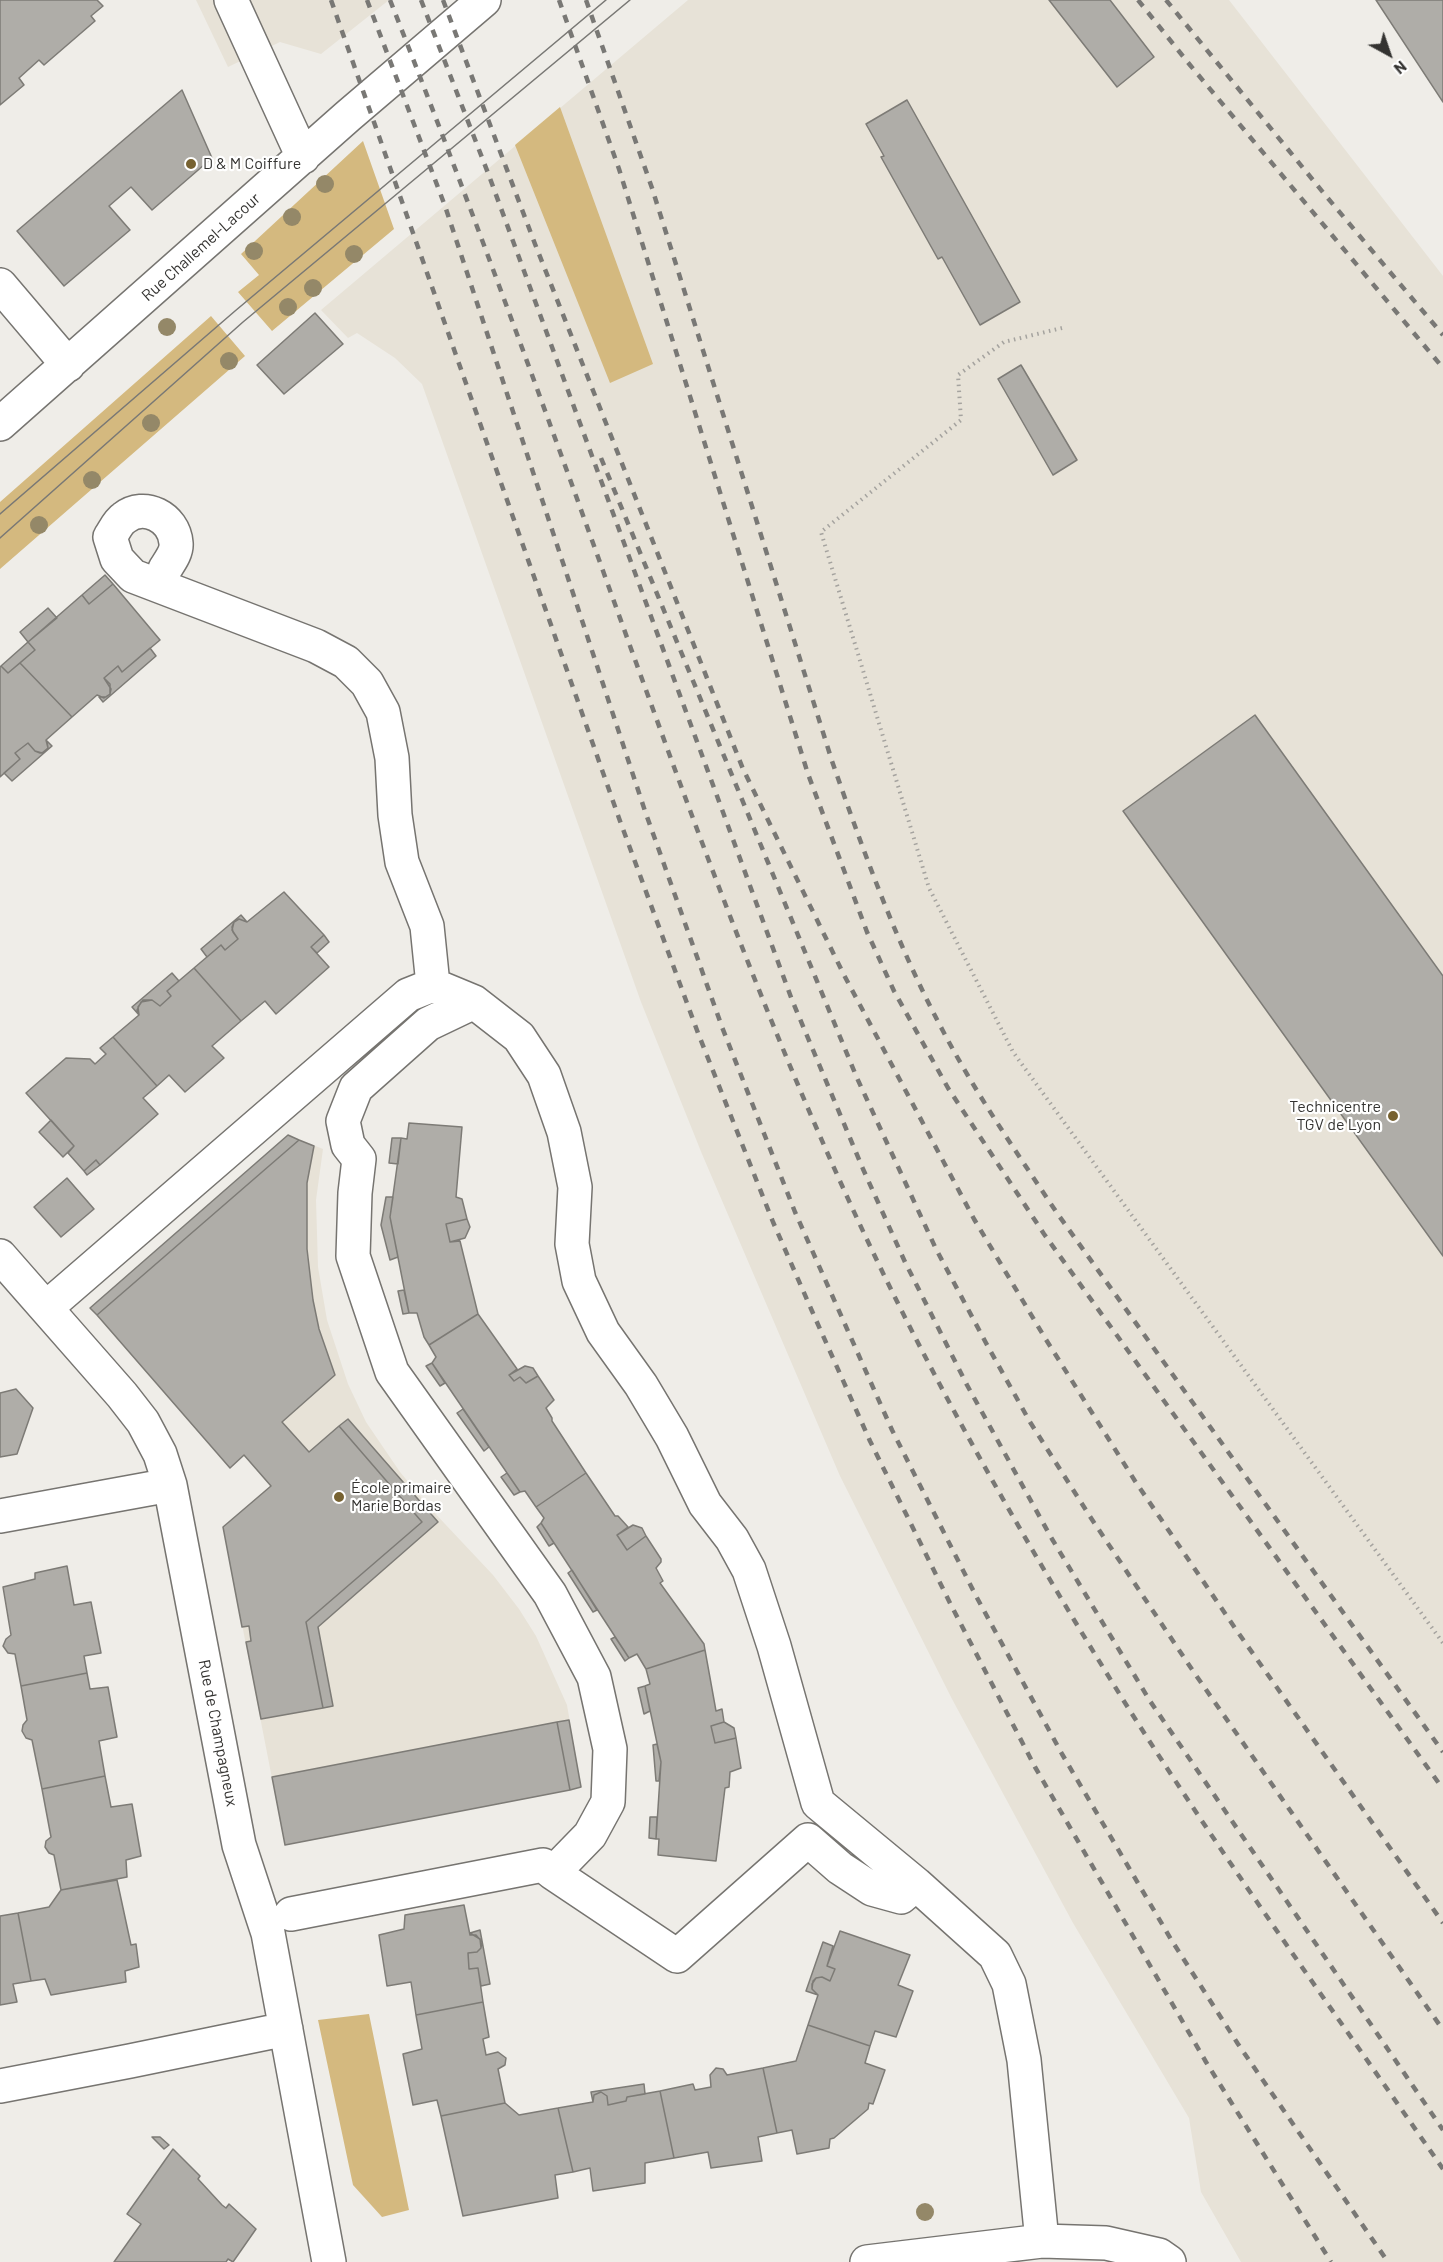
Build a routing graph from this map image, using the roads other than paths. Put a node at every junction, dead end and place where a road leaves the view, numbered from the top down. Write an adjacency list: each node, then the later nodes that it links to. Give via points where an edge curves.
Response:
1 (231, 0): 3 (street)
2 (484, 0): 3 (street, Rue Challemel-Lacour)
3 (303, 157): 5 (street, Rue Challemel-Lacour)
4 (0, 285): 5 (street)
5 (68, 365): 6 (street, Rue Challemel-Lacour)
6 (0, 424)
7 (165, 568): 8 (street, via 176,544 171,528 156,513 142,510 123,518 110,537 117,558 133,576 316,646 346,662 366,683 383,712 392,758 402,862 427,926)
8 (433, 984): 9 (street); 11 (street, via 408,995)
9 (474, 1002): 14 (street, via 428,1024 356,1088 343,1121 348,1144 359,1159 353,1256 392,1372 550,1594 594,1677 610,1749 608,1802 590,1835); 15 (street, via 519,1037 544,1075 564,1132 575,1187 572,1244 579,1281 603,1332 641,1385 705,1504 732,1539 748,1570 774,1646 818,1803)
10 (0, 1256): 11 (street, Rue de Champagneux)
11 (46, 1308): 12 (street, Rue de Champagneux, via 143,1422 160,1454)
12 (170, 1485): 13 (street); 17 (street, Rue de Champagneux, via 239,1845 268,1933)
13 (0, 1516)
14 (553, 1873): 15 (street, via 677,1956 808,1840 872,1889 901,1897); 16 (street, via 543,1865)
15 (916, 1884): 19 (street, via 995,1954 1009,1984 1024,2060)
16 (291, 1914)
17 (286, 2029): 18 (street); 20 (street, Rue de Champagneux)
18 (0, 2086)
19 (1042, 2241): 21 (street); 22 (street, via 1106,2243 1158,2255)
20 (329, 2262)
21 (867, 2262)
22 (1169, 2262)

